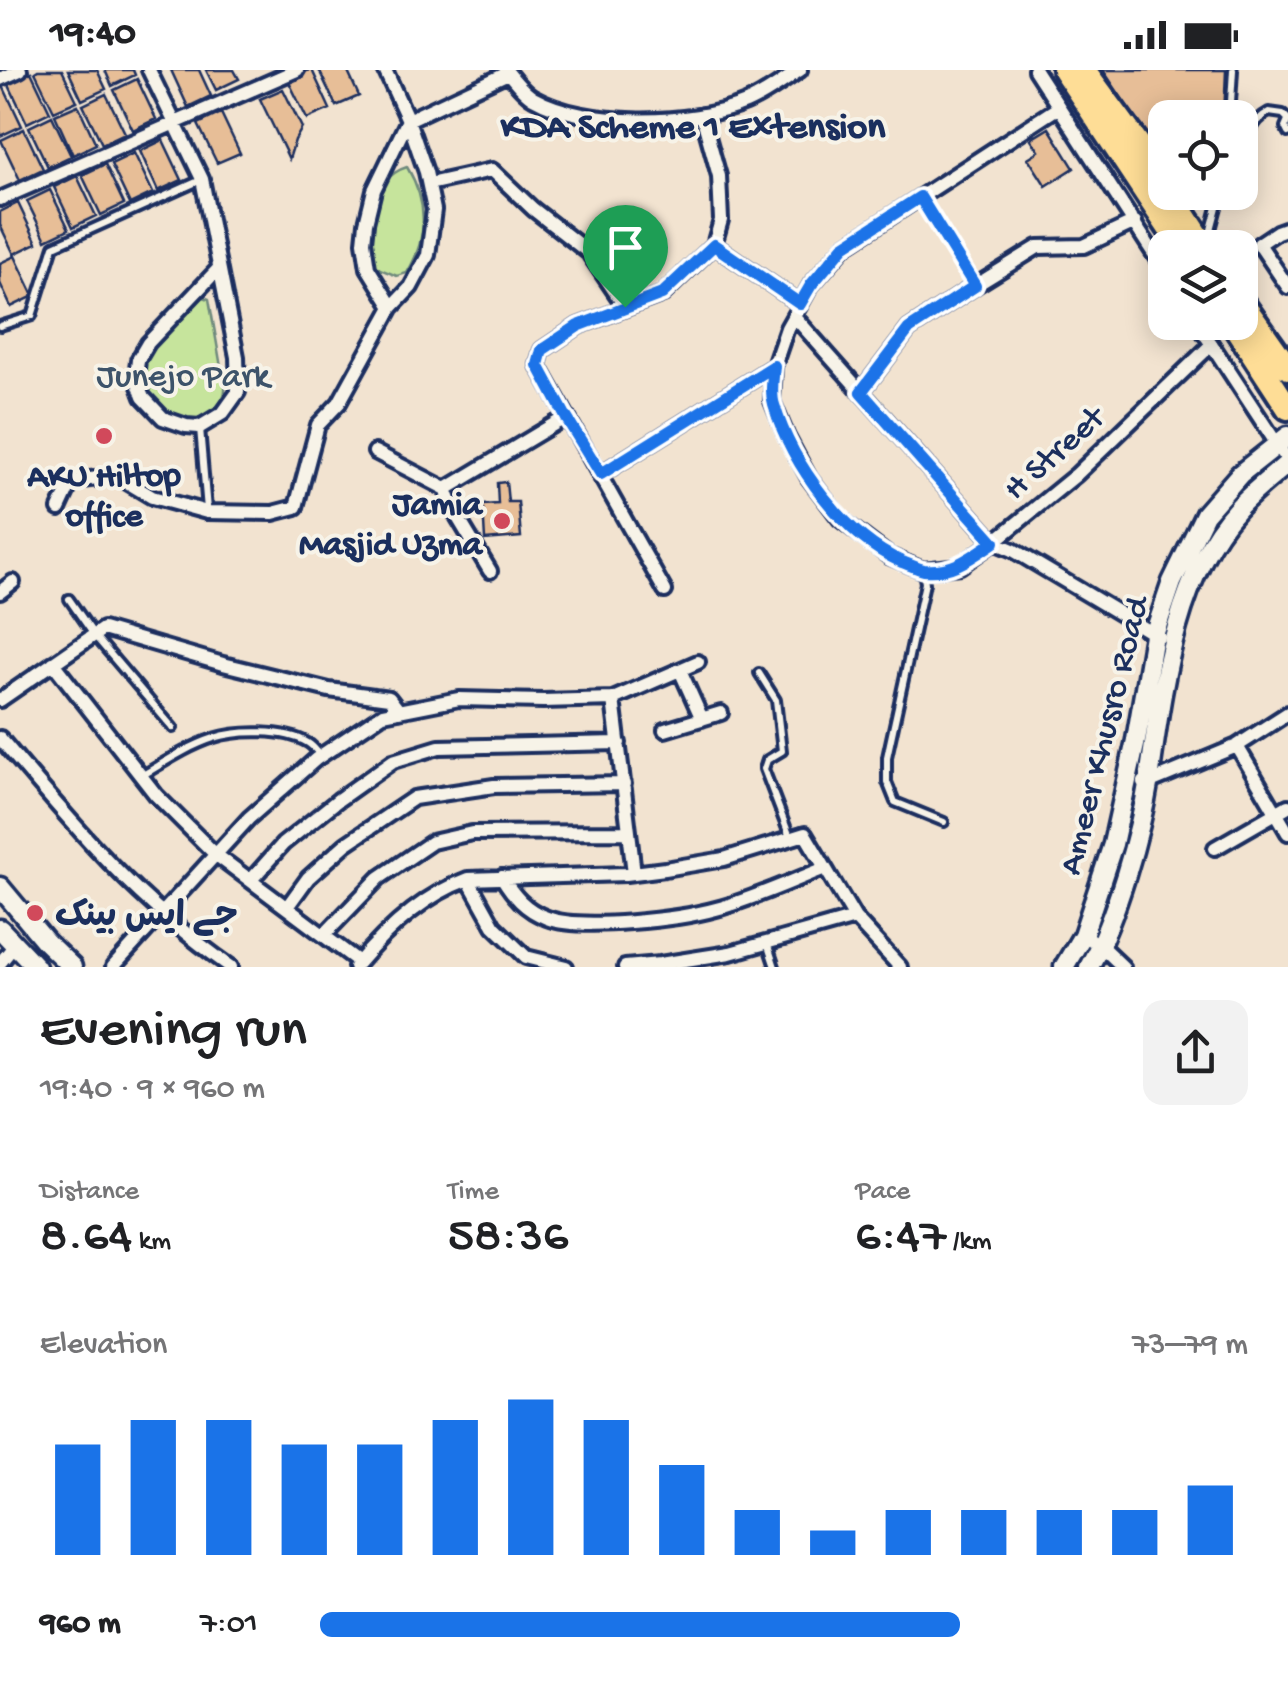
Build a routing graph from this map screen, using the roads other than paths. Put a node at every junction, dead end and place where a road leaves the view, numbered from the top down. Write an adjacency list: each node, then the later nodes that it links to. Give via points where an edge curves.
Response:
1 (20, 70): 11 (street)
2 (149, 70): 18 (street)
3 (298, 70): 18 (street)
4 (385, 70): 16 (street)
5 (800, 70): 14 (street, via 747,102)
6 (1035, 70): 13 (street)
7 (1064, 70): 27 (highway)
8 (1084, 70): 20 (highway)
9 (1233, 70): 12 (lane)
10 (507, 72): 14 (street, via 531,97 575,114 629,121); 16 (street)
11 (0, 79)
12 (1231, 100)
13 (1059, 107): 23 (street); 25 (street)
14 (702, 115): 29 (street, via 720,176)
15 (1288, 119): 17 (lane, via 1268,112); 19 (lane)
16 (408, 120): 22 (street); 33 (street, via 374,190 364,242 368,268)
17 (1258, 120)
18 (174, 124): 21 (street); 24 (street)
19 (1288, 133)
20 (1148, 158)
21 (202, 180): 30 (street); 36 (lane, via 54,246 32,316)
22 (428, 184): 33 (street, via 434,210 428,255); 34 (street, via 492,170 588,252)
23 (920, 197): 31 (lane); 35 (street, via 844,246)
24 (0, 199)
25 (1134, 222): 28 (street); 31 (street, via 1084,246 1038,247)
26 (1288, 228): 32 (street, via 1259,244)
27 (1170, 230)
28 (1148, 244)
29 (714, 245): 34 (street, via 662,294); 35 (street)
30 (218, 268): 46 (street, via 238,392 223,413); 46 (street, via 138,360 143,397 162,418)
31 (975, 286): 43 (street, via 909,329)
32 (1288, 287)
33 (392, 307): 53 (street, via 339,403 318,425 296,507)
34 (625, 307): 45 (street, via 542,350 538,365)
35 (797, 310): 41 (street); 43 (street)
36 (0, 326)
37 (1258, 326): 42 (highway)
38 (1208, 340): 40 (street)
39 (1244, 340): 44 (highway)
40 (1211, 345): 47 (street); 54 (street, H Street, via 1076,475)
41 (774, 366): 50 (street); 55 (street, via 772,401 809,478 840,519 889,556)
42 (1288, 368)
43 (861, 392): 54 (street)
44 (1288, 408)
45 (566, 417): 50 (street); 51 (street)
46 (200, 427): 53 (lane)
47 (1283, 439): 49 (street); 62 (main road, Ameer Khusro Road, via 1205,514)
48 (375, 452): 51 (street)
49 (1288, 462): 63 (main road, Ameer Khusro Road, via 1236,509 1212,546)
50 (601, 474): 58 (street)
51 (446, 489): 56 (street)
52 (59, 509): 53 (street, via 72,481 116,476 152,497)
53 (207, 512)
54 (994, 542): 55 (street, H Street, via 960,566); 62 (street)
55 (923, 570): 85 (lane, via 887,782 895,802)
56 (490, 571)
57 (14, 582): 59 (street)
58 (665, 591)
59 (0, 592)
60 (68, 599): 61 (lane)
61 (94, 635): 64 (street); 70 (street, via 103,629 329,690 389,698); 74 (lane)
62 (1154, 636): 63 (street); 81 (main road, Ameer Khusro Road)
63 (1173, 640): 82 (main road, Ameer Khusro Road)
64 (53, 662): 69 (street); 80 (street)
65 (698, 662): 66 (street)
66 (680, 670): 68 (street); 73 (street)
67 (759, 674): 88 (lane, via 776,700 782,751 764,768)
68 (613, 699): 70 (street, via 458,699); 77 (street)
69 (0, 700)
70 (399, 711): 79 (street)
71 (721, 713): 73 (street)
72 (1288, 713): 78 (street)
73 (702, 719): 75 (street)
74 (172, 728)
75 (665, 730)
76 (0, 738): 98 (street, via 82,836)
77 (618, 742): 83 (street); 95 (street, via 439,746 393,761 283,844)
78 (1237, 746): 82 (street); 84 (street)
79 (321, 756): 80 (lane, via 308,742 248,732 215,738); 90 (street)
80 (142, 776): 90 (street)
81 (1126, 780): 82 (street); 102 (main road, Ameer Khusro Road)
82 (1148, 783): 105 (main road, Ameer Khusro Road)
83 (624, 784): 86 (street); 97 (street, via 494,786 414,798 346,844)
84 (1282, 810): 87 (street); 89 (street)
85 (944, 822)
86 (629, 832): 92 (street); 101 (street, via 472,832 432,842 378,878)
87 (1288, 833)
88 (790, 838): 91 (street, via 805,834); 92 (street, via 724,859)
89 (1215, 848)
90 (215, 854): 95 (street); 98 (street)
91 (826, 868): 93 (street, via 716,910 592,924 548,919 517,900); 99 (street)
92 (634, 873): 93 (street)
93 (502, 877): 94 (street)
94 (468, 879): 107 (street, via 445,887 401,920); 112 (street, via 494,926 526,957)
95 (251, 880): 97 (street)
96 (0, 887): 109 (main road)
97 (287, 906): 101 (street)
98 (160, 914): 110 (street); 111 (street)
99 (855, 918): 103 (street); 115 (street)
100 (0, 929): 104 (main road)
101 (325, 934): 107 (street)
102 (1083, 935): 105 (street); 116 (main road, Ameer Khusro Road)
103 (766, 942): 113 (street); 114 (lane)
104 (15, 945): 106 (street); 108 (main road)
105 (1101, 946): 117 (main road, Ameer Khusro Road); 118 (street)
106 (0, 964)
107 (357, 964)
108 (36, 967)
109 (72, 967)
110 (113, 967)
111 (231, 967)
112 (566, 967)
113 (626, 967)
114 (775, 967)
115 (900, 967)
116 (1064, 967)
117 (1089, 967)
118 (1123, 967)

